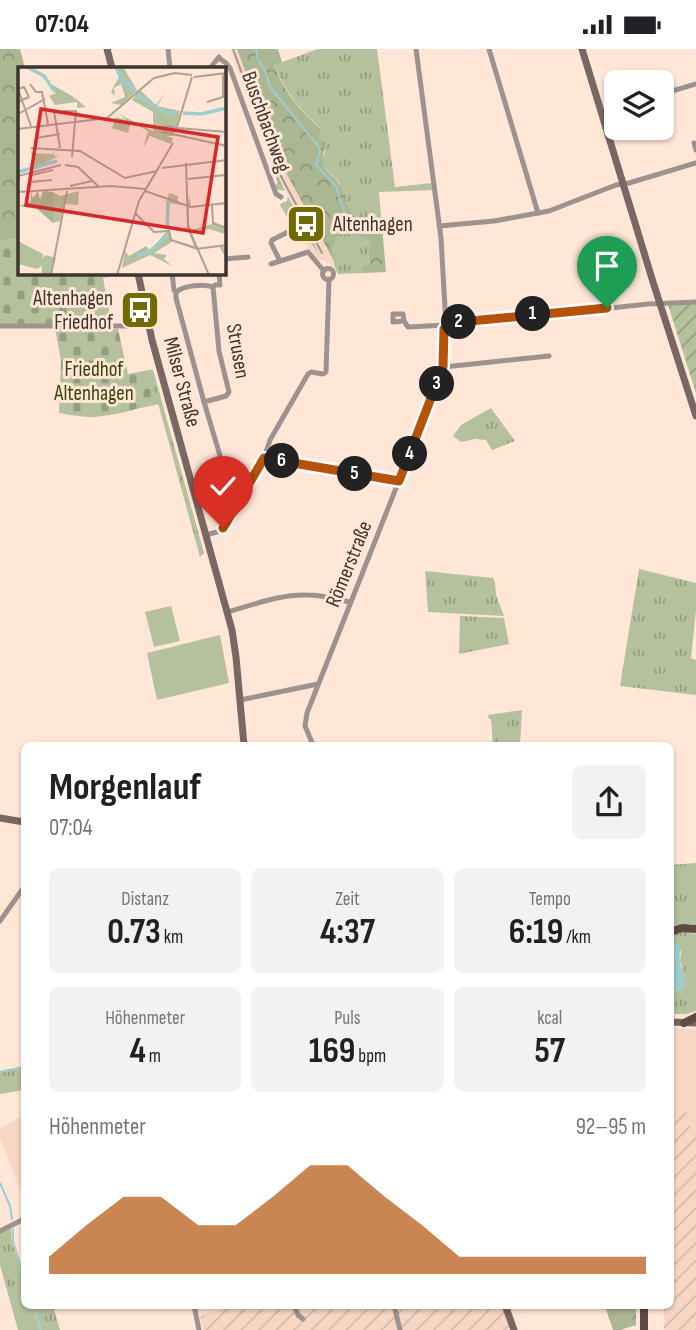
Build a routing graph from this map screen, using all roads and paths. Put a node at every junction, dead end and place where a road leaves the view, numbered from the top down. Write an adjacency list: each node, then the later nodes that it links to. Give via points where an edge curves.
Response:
1 (107, 49): 6 (main road)
2 (168, 49): 7 (street)
3 (489, 49): 18 (street)
4 (582, 49): 12 (main road)
5 (417, 50): 19 (street, Römerstraße)
6 (111, 67)
7 (170, 67)
8 (211, 67): 17 (street, Buschbachweg, via 220,56 230,68 276,194)
9 (696, 84): 10 (street)
10 (674, 90)
11 (604, 112): 12 (street)
12 (601, 113): 16 (main road)
13 (694, 143): 14 (street)
14 (696, 150)
15 (696, 163): 16 (street)
16 (622, 183): 18 (street); 31 (main road)
17 (281, 197)
18 (538, 213): 19 (street)
19 (439, 226): 33 (street, Römerstraße)
20 (294, 229): 23 (street, via 272,240)
21 (248, 257): 22 (street)
22 (226, 259)
23 (280, 261): 24 (street); 40 (street, via 308,252 329,280 327,370 308,374)
24 (271, 264)
25 (138, 275): 35 (main road, Milser Straße)
26 (172, 275): 29 (street)
27 (219, 275): 28 (street, Strusen, via 220,285)
28 (213, 288): 29 (street); 38 (street, Strusen, via 219,351 229,392)
29 (176, 292): 38 (street)
30 (696, 302): 31 (street)
31 (660, 305): 33 (street); 39 (main road)
32 (404, 321): 33 (street, via 408,327)
33 (446, 325): 37 (street, Römerstraße)
34 (0, 326): 35 (street)
35 (148, 326): 43 (main road, Milser Straße)
36 (549, 356): 37 (street)
37 (443, 367): 41 (street, Römerstraße)
38 (204, 403): 42 (street, via 228,473)
39 (696, 416)
40 (264, 458): 41 (street); 42 (street)
41 (399, 481): 44 (street, Römerstraße)
42 (245, 491): 43 (street, via 223,528)
43 (206, 535): 45 (main road, Milser Straße)
44 (350, 603): 45 (street, via 298,595); 46 (street, Römerstraße)
45 (227, 612): 47 (main road, Milser Straße)
46 (318, 684): 47 (street); 49 (street, Römerstraße, via 305,720)
47 (240, 700): 48 (main road, Milser Straße)
48 (244, 742)
49 (312, 742)
50 (0, 818): 51 (main road)
51 (21, 822)
52 (21, 891): 53 (street)
53 (0, 921)
54 (695, 926): 55 (main road)
55 (674, 931)
56 (696, 1017): 58 (main road)
57 (674, 1022): 58 (main road)
58 (684, 1023): 59 (main road)
59 (696, 1025)
60 (21, 1220): 61 (street)
61 (0, 1231)
62 (195, 1309): 67 (street)
63 (296, 1309): 66 (street)
64 (395, 1309): 68 (street)
65 (506, 1309): 69 (main road)
66 (303, 1319)
67 (199, 1330)
68 (400, 1330)
69 (514, 1330)

